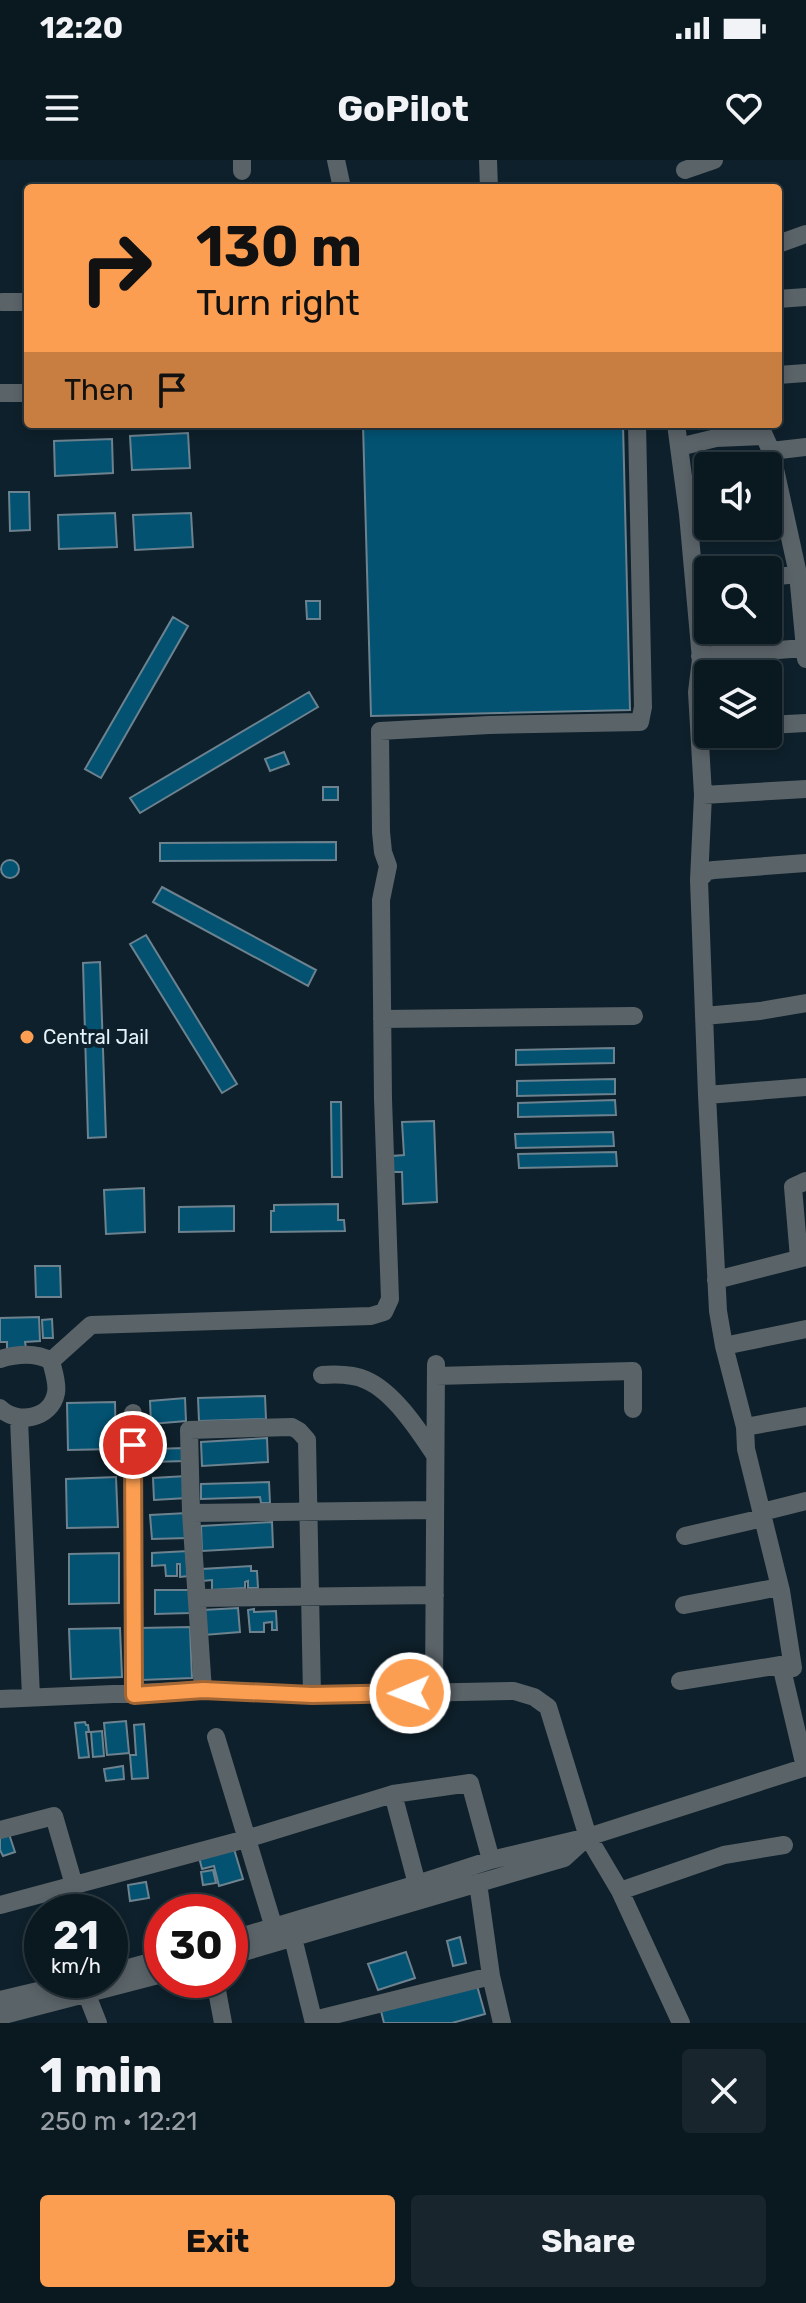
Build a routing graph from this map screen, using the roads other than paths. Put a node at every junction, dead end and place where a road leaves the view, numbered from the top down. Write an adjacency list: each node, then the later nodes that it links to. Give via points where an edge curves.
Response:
1 (336, 160): 5 (street)
2 (488, 160): 6 (street)
3 (714, 160): 4 (street)
4 (685, 165)
5 (341, 184)
6 (489, 184)
7 (806, 234): 8 (street)
8 (782, 243)
9 (806, 297): 10 (street)
10 (782, 299)
11 (2, 302): 12 (street)
12 (24, 302)
13 (806, 373): 14 (street)
14 (782, 375)
15 (0, 393): 16 (street)
16 (24, 393)
17 (637, 428): 44 (street, via 640,722 380,731 381,832 388,866 381,900)
18 (677, 428): 20 (street)
19 (765, 437): 20 (street, via 716,438); 21 (street)
20 (679, 447): 24 (street)
21 (806, 447)
22 (782, 511): 25 (street)
23 (694, 513): 24 (street)
24 (688, 514): 26 (street)
25 (797, 525): 27 (street)
26 (696, 556)
27 (798, 574): 28 (street); 29 (street)
28 (782, 576)
29 (804, 600): 31 (street)
30 (700, 644): 32 (street)
31 (805, 654): 32 (street)
32 (700, 656): 33 (street)
33 (700, 660)
34 (806, 723): 35 (street)
35 (782, 724)
36 (704, 748): 38 (street)
37 (806, 789): 38 (street)
38 (703, 795): 40 (street)
39 (806, 863): 40 (street, via 707,871)
40 (699, 880): 43 (street)
41 (806, 1003): 43 (street)
42 (634, 1016): 44 (street)
43 (704, 1016): 46 (street)
44 (382, 1019): 53 (street, via 390,1299 384,1312 91,1325)
45 (806, 1087): 46 (street)
46 (707, 1095): 49 (street)
47 (806, 1181): 48 (street, via 793,1187)
48 (802, 1257): 49 (street)
49 (716, 1280): 51 (street)
50 (806, 1329): 51 (street)
51 (724, 1346): 60 (street)
52 (0, 1359): 53 (street, via 28,1355)
53 (51, 1361): 59 (street, via 56,1393 46,1410)
54 (322, 1375): 61 (street, via 367,1380 406,1415)
55 (0, 1408): 59 (street)
56 (633, 1409): 61 (street, via 633,1371 436,1370)
57 (133, 1413): 77 (street)
58 (806, 1416): 60 (street)
59 (19, 1419): 79 (street)
60 (745, 1427): 66 (street)
61 (435, 1455): 63 (street)
62 (806, 1501): 66 (street)
63 (435, 1510): 64 (street); 69 (street)
64 (309, 1512): 65 (street); 65 (street, via 307,1440 292,1427 189,1430); 71 (street)
65 (191, 1513): 70 (street)
66 (762, 1515): 67 (street); 68 (street)
67 (685, 1536)
68 (780, 1587): 72 (street); 73 (street)
69 (435, 1595): 71 (street); 76 (street)
70 (197, 1598): 71 (street); 75 (street)
71 (310, 1598): 78 (street)
72 (684, 1605)
73 (793, 1665): 74 (street); 82 (street)
74 (680, 1681)
75 (203, 1690): 77 (street); 78 (street)
76 (434, 1693): 78 (street); 85 (street, via 514,1691 548,1707)
77 (134, 1695): 79 (street)
78 (312, 1695)
79 (31, 1697): 80 (street)
80 (0, 1699)
81 (216, 1737): 86 (street)
82 (806, 1767): 85 (street)
83 (393, 1794): 86 (street); 88 (street, via 470,1783); 90 (street)
84 (0, 1830): 91 (street, via 54,1816)
85 (588, 1837): 88 (street); 89 (street, via 564,1858); 92 (street)
86 (246, 1839): 91 (street); 94 (street)
87 (784, 1845): 92 (street, via 724,1855)
88 (491, 1860): 90 (street)
89 (478, 1883): 94 (street); 102 (street)
90 (417, 1884): 94 (street)
91 (74, 1885): 93 (street)
92 (620, 1891): 113 (street)
93 (0, 1905)
94 (285, 1930): 95 (street); 96 (street); 109 (street)
95 (248, 1937)
96 (248, 1947)
97 (144, 1970): 99 (street)
98 (128, 1972): 99 (street)
99 (141, 1972): 100 (street); 101 (street)
100 (144, 1972)
101 (128, 1976)
102 (491, 1976): 109 (street); 112 (street)
103 (24, 1997): 107 (street)
104 (55, 1998): 108 (street)
105 (89, 1998): 110 (street)
106 (218, 1998): 111 (street)
107 (0, 2000)
108 (0, 2016)
109 (314, 2021)
110 (98, 2023)
111 (223, 2023)
112 (502, 2023)
113 (681, 2023)

